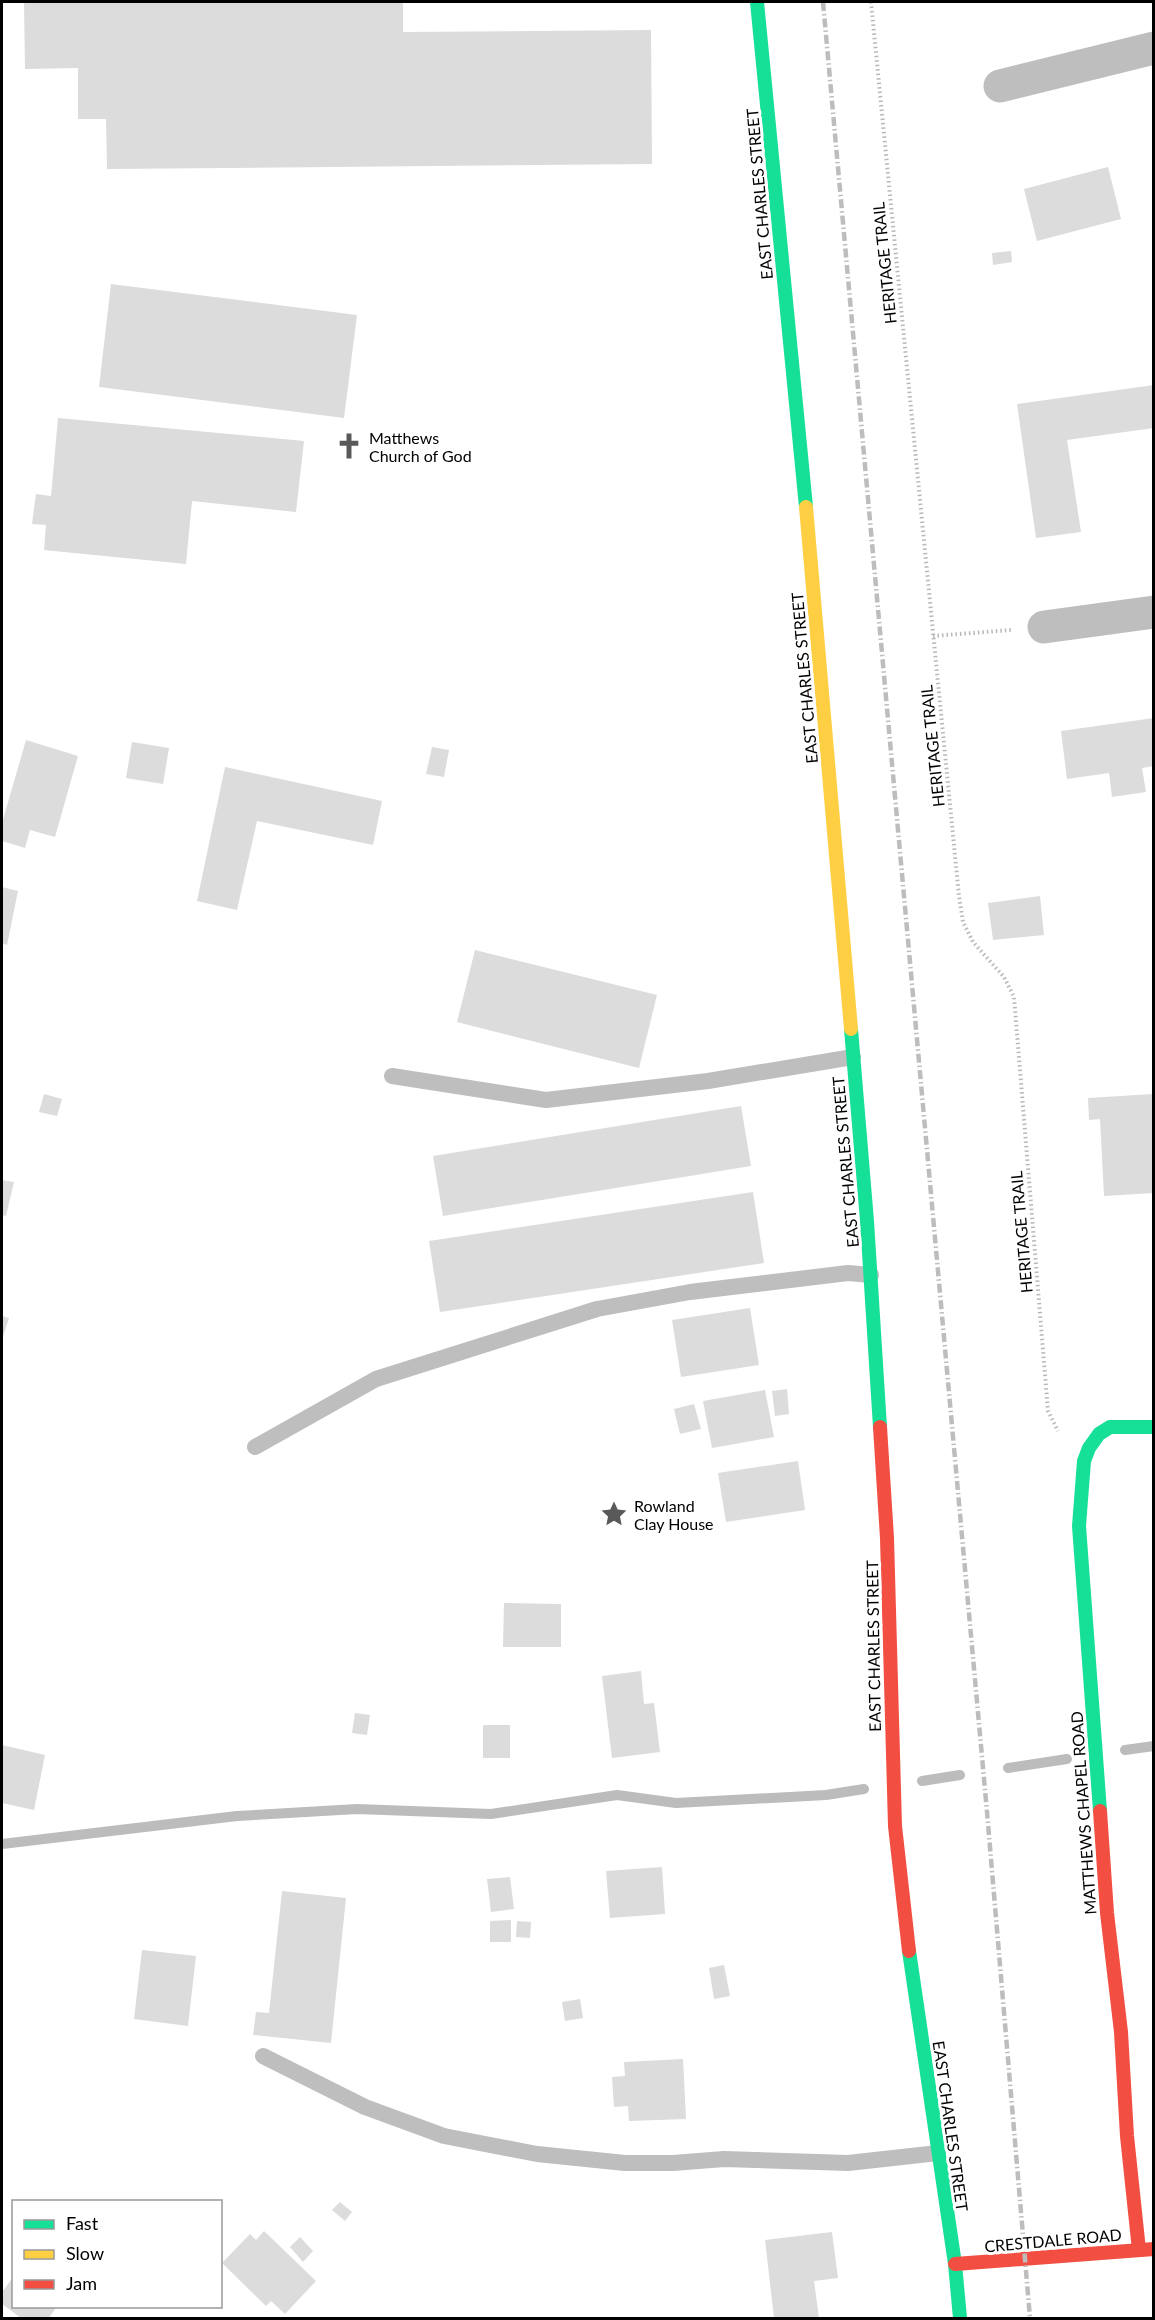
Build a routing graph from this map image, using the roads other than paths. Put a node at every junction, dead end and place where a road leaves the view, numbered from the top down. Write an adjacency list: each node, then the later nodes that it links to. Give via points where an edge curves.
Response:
1 (758, 2): 6 (street, EAST CHARLES STREET)
2 (1154, 48): 3 (street)
3 (1000, 86)
4 (1154, 612): 5 (street)
5 (1044, 627)
6 (853, 1058): 7 (lane, via 708,1081 546,1100); 8 (street, EAST CHARLES STREET)
7 (392, 1076)
8 (871, 1275): 10 (lane, via 848,1273 690,1292 597,1309 376,1379); 12 (street, EAST CHARLES STREET, via 887,1538 895,1826)
9 (1154, 1427): 14 (street, MATTHEWS CHAPEL ROAD, via 1110,1427 1099,1434 1089,1448 1081,1476 1080,1537 1107,1913)
10 (255, 1447)
11 (263, 2056): 12 (lane, via 365,2108 444,2136 537,2154 625,2163 724,2159 849,2163)
12 (938, 2153): 15 (street, EAST CHARLES STREET)
13 (1154, 2248): 14 (street, CRESTDALE ROAD)
14 (1139, 2250): 15 (street, CRESTDALE ROAD)
15 (955, 2264): 16 (street, EAST CHARLES STREET)
16 (960, 2319)

